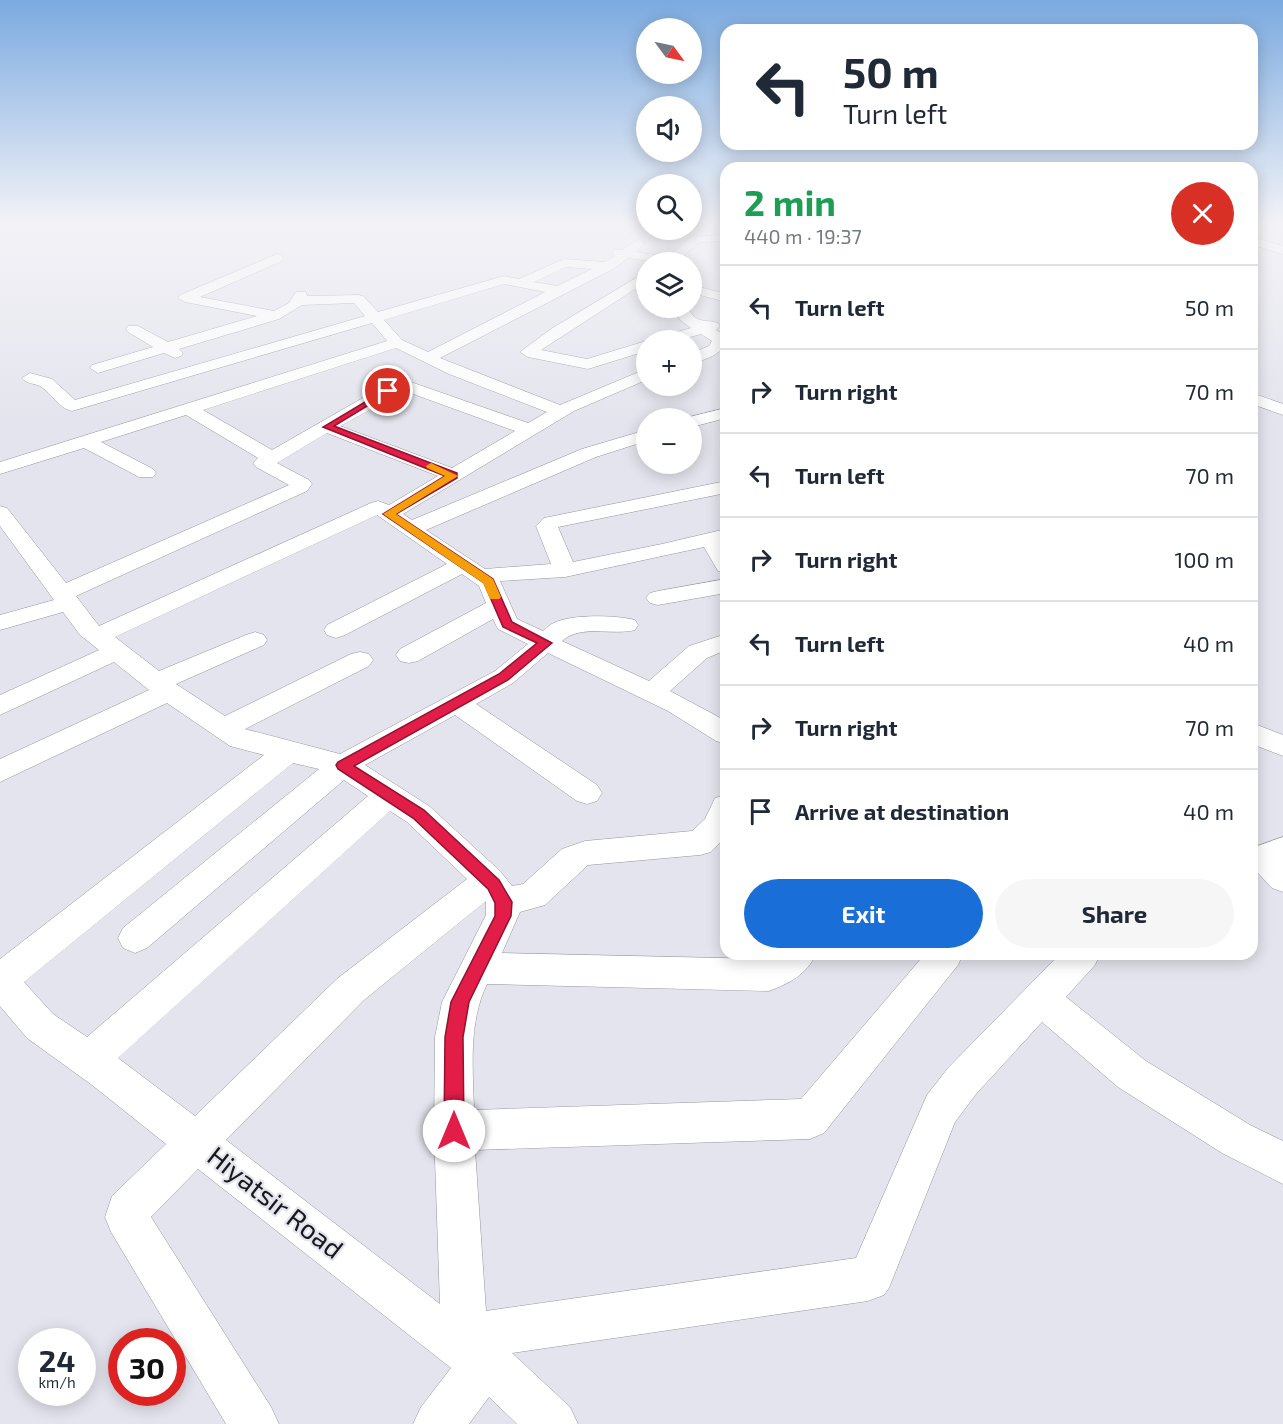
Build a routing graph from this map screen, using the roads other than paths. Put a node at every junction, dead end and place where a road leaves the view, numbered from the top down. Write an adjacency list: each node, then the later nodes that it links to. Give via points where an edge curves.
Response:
1 (207, 288): 9 (street, via 185,298)
2 (474, 288): 10 (street)
3 (547, 288): 6 (street)
4 (563, 288): 6 (street)
5 (629, 288): 23 (street, via 528,352)
6 (559, 291): 22 (street)
7 (702, 293): 8 (street)
8 (720, 297)
9 (274, 316): 10 (street, via 288,310 300,298 358,299); 19 (street)
10 (372, 317): 18 (street); 25 (street)
11 (687, 318): 14 (street)
12 (720, 324): 14 (street)
13 (134, 329): 19 (street)
14 (704, 329): 15 (street); 16 (street)
15 (700, 330)
16 (720, 339)
17 (720, 342): 21 (street, via 715,349)
18 (397, 343): 22 (street); 31 (street)
19 (166, 348): 24 (street); 25 (street)
20 (636, 349): 23 (street, via 588,364)
21 (702, 354)
22 (428, 358): 28 (street)
23 (554, 358): 28 (street, via 534,376)
24 (98, 368)
25 (198, 369): 30 (street)
26 (30, 378): 30 (street, via 46,383)
27 (636, 378): 33 (street)
28 (509, 390): 33 (street)
29 (1258, 400): 32 (street)
30 (72, 406): 38 (street)
31 (187, 408): 38 (street); 41 (street)
32 (1282, 410)
33 (561, 411): 37 (street)
34 (720, 416): 35 (street)
35 (702, 420)
36 (327, 427): 37 (street, via 405,385); 41 (street); 44 (street)
37 (530, 430): 44 (street)
38 (105, 433): 40 (street)
39 (636, 438): 48 (street, via 578,458)
40 (82, 440): 42 (street); 43 (street)
41 (271, 458): 54 (street, via 263,463 302,484 300,487)
42 (0, 468)
43 (146, 473)
44 (453, 476): 47 (street)
45 (720, 488): 51 (street, via 551,522 547,526)
46 (0, 512): 54 (street)
47 (389, 514): 48 (street); 61 (street, via 378,507)
48 (410, 529): 50 (street)
49 (718, 537): 51 (street)
50 (472, 570): 51 (street); 55 (street, via 489,582); 58 (street)
51 (565, 570)
52 (720, 587): 53 (street)
53 (658, 597)
54 (65, 599): 56 (street); 61 (street, via 89,630)
55 (498, 606): 60 (street, via 507,624); 63 (street)
56 (0, 623)
57 (626, 625): 60 (street, via 573,625 562,628)
58 (336, 630)
59 (255, 640): 65 (street)
60 (546, 643): 66 (street); 67 (street, via 504,677)
61 (107, 644): 65 (street); 68 (street)
62 (720, 644): 66 (street, via 698,652)
63 (409, 655)
64 (360, 660): 69 (street)
65 (163, 686): 69 (street); 75 (street)
66 (652, 693): 70 (street)
67 (456, 703): 74 (street); 76 (street)
68 (0, 706)
69 (225, 728): 73 (street, via 240,739)
70 (720, 731)
71 (1258, 735): 72 (street)
72 (1283, 746)
73 (289, 751): 74 (street); 85 (street)
74 (343, 765): 77 (street); 80 (street)
75 (0, 771)
76 (586, 793)
77 (388, 795): 79 (street, via 418,814); 87 (street)
78 (720, 819): 79 (street, via 700,843 585,853 573,858 533,895)
79 (496, 891): 84 (street, via 503,916); 89 (street, via 351,989)
80 (135, 938)
81 (793, 960): 84 (street, via 769,975)
82 (941, 960): 88 (street, via 810,1119)
83 (1077, 960): 86 (street)
84 (477, 968): 88 (street, via 460,1002 454,1037)
85 (0, 980): 87 (street, Hiyatsir Road, via 40,1026)
86 (1040, 998): 90 (street, via 1132,1074 1236,1139); 91 (street, via 941,1109 868,1280)
87 (89, 1060): 89 (street, Hiyatsir Road)
88 (454, 1131): 91 (street)
89 (196, 1142): 91 (street, Hiyatsir Road); 92 (street, via 126,1217)
90 (1283, 1163)
91 (470, 1349): 93 (street); 94 (street, Hiyatsir Road)
92 (254, 1424)
93 (438, 1424)
94 (553, 1424)

